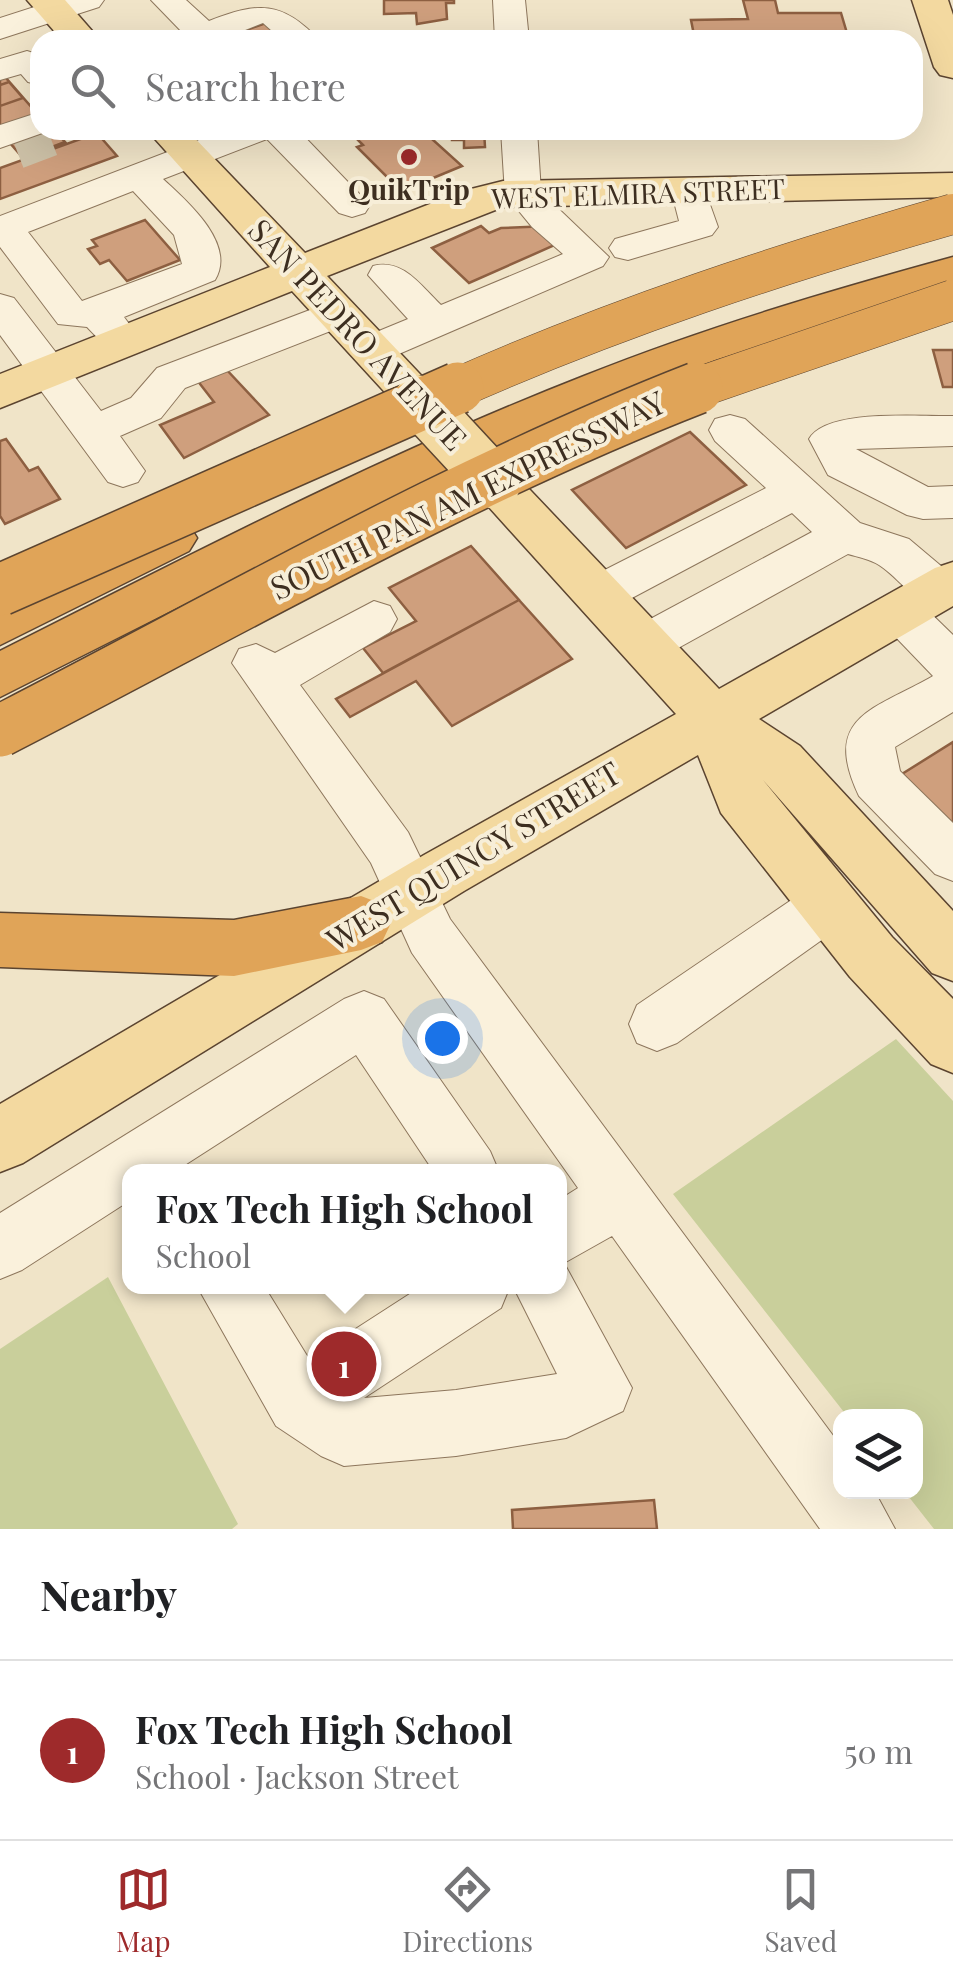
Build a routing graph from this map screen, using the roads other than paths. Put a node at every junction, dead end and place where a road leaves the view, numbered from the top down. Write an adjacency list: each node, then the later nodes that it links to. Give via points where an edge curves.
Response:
1 (168, 0): 7 (street)
2 (510, 0): 10 (street)
3 (63, 4): 5 (street); 6 (main road)
4 (938, 4): 11 (main road)
5 (0, 29)
6 (77, 30)
7 (191, 30)
8 (212, 30): 9 (street, via 266,10)
9 (285, 30)
10 (512, 30)
11 (951, 56)
12 (30, 102): 16 (street)
13 (288, 140): 21 (street)
14 (520, 140): 20 (street)
15 (178, 143): 17 (street); 27 (main road, SAN PEDRO AVENUE)
16 (6, 148)
17 (138, 176): 23 (street); 32 (street, via 198,242 190,260 119,290)
18 (953, 185): 19 (main road, WEST ELMIRA STREET)
19 (689, 190): 20 (main road, WEST ELMIRA STREET); 25 (street, via 699,227)
20 (523, 194): 27 (main road, WEST ELMIRA STREET, via 461,205); 33 (street, via 590,257)
21 (352, 205)
22 (953, 214): 44 (highway, bridge, via 784,262 566,340)
23 (3, 230): 32 (street, via 72,315)
24 (953, 238): 48 (highway, via 684,318 489,396 220,514)
25 (628, 248)
26 (953, 270): 51 (highway, SOUTH PAN AM EXPRESSWAY, via 695,350 552,407)
27 (298, 272): 31 (main road, SAN PEDRO AVENUE); 32 (main road, WEST ELMIRA STREET)
28 (387, 275): 33 (street)
29 (953, 300): 54 (highway, SOUTH PAN AM EXPRESSWAY, bridge, via 785,354 592,432 365,540)
30 (0, 307): 35 (street)
31 (337, 314): 34 (main road, SAN PEDRO AVENUE); 38 (street, via 171,378 146,408)
32 (110, 321): 35 (main road, WEST ELMIRA STREET)
33 (436, 323): 34 (street)
34 (372, 350): 45 (main road, SAN PEDRO AVENUE, bridge)
35 (48, 372): 36 (main road, WEST ELMIRA STREET); 38 (street)
36 (0, 392)
37 (730, 430): 41 (street)
38 (92, 431): 40 (street)
39 (953, 431): 42 (street, via 830,439 842,464 923,503)
40 (123, 471)
41 (796, 492): 43 (street); 45 (street)
42 (953, 502)
43 (844, 535): 46 (street, via 893,550); 49 (street)
44 (0, 590)
45 (599, 594): 49 (main road, SAN PEDRO AVENUE)
46 (930, 595): 50 (street); 53 (main road, WEST QUINCY STREET)
47 (374, 619): 57 (street, via 262,671 390,848)
48 (0, 625)
49 (645, 644): 53 (main road, SAN PEDRO AVENUE)
50 (953, 665)
51 (0, 676)
52 (953, 688): 55 (street, via 869,738 877,781)
53 (712, 716): 56 (main road, SAN PEDRO AVENUE, via 741,796); 57 (main road, WEST QUINCY STREET); 59 (main road, SAN PEDRO AVENUE, via 781,762)
54 (0, 730)
55 (953, 858)
56 (828, 905): 60 (street); 61 (main road, SAN PEDRO AVENUE)
57 (386, 908): 58 (highway, via 234,948); 62 (main road, WEST QUINCY STREET); 66 (street, via 431,936)
58 (0, 940)
59 (953, 953)
60 (658, 1024)
61 (953, 1043)
62 (0, 1140)
63 (152, 1163): 64 (street, via 364,1018)
64 (464, 1164)
65 (122, 1180): 68 (street)
66 (618, 1197): 67 (street); 73 (street)
67 (567, 1230)
68 (0, 1248)
69 (233, 1294): 72 (street)
70 (467, 1294): 72 (street)
71 (548, 1294): 72 (street, via 600,1388 566,1405 344,1433)
72 (300, 1403)
73 (861, 1529)

